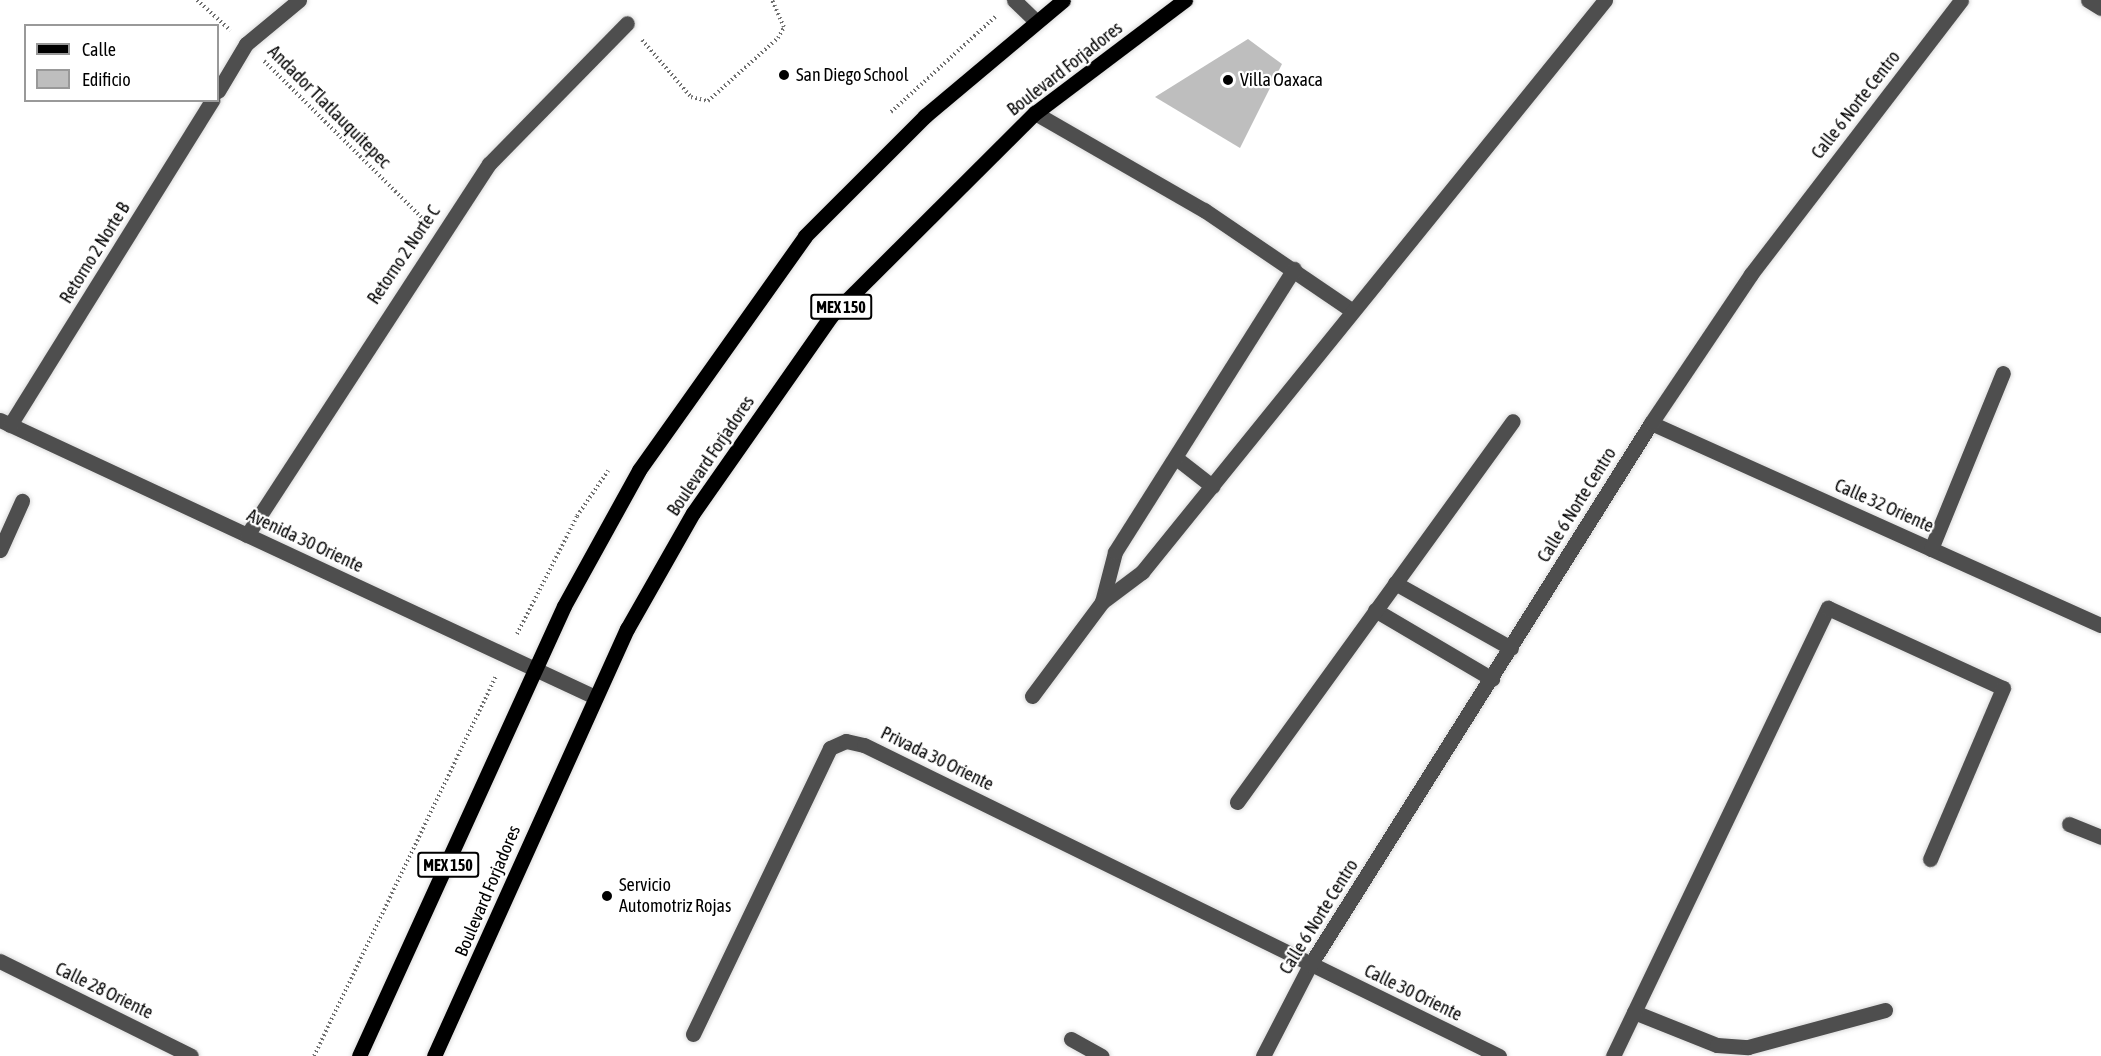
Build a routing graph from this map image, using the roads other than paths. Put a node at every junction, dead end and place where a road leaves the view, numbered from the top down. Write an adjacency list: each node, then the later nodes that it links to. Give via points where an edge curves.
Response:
1 (299, 0): 11 (street, via 246,44)
2 (1014, 0): 9 (street)
3 (1063, 0): 9 (main road, MEX 150)
4 (1185, 0): 13 (main road, Boulevard Forjadores / MEX 150)
5 (1605, 0): 15 (street)
6 (1962, 0): 19 (street, Calle 6 Norte Centro, via 1751,274)
7 (2088, 0): 8 (street)
8 (2101, 8)
9 (1035, 20): 31 (main road, MEX 150, via 925,116 806,236 639,470 564,606)
10 (627, 23): 23 (street, Retorno 2 Norte C, via 489,164)
11 (219, 89)
12 (211, 102): 18 (street, Retorno 2 Norte B)
13 (1035, 113): 14 (street, via 1204,210); 33 (main road, Boulevard Forjadores / MEX 150, via 831,316 693,513)
14 (1294, 269): 15 (street); 20 (street)
15 (1352, 310): 21 (street)
16 (2003, 374): 24 (street)
17 (1513, 421): 26 (street)
18 (5, 423): 23 (street, Avenida 30 Oriente)
19 (1652, 423): 24 (street, Calle 32 Oriente); 30 (street, Calle 6 Norte Centro)
20 (1176, 458): 21 (street); 27 (street, via 1115,552)
21 (1212, 486): 27 (street, via 1142,572)
22 (22, 501): 25 (street)
23 (247, 536): 31 (street, Avenida 30 Oriente)
24 (1931, 549): 29 (street, Calle 32 Oriente)
25 (0, 550)
26 (1395, 583): 28 (street); 30 (street)
27 (1102, 602): 34 (street)
28 (1375, 610): 32 (street); 35 (street)
29 (2101, 624)
30 (1511, 648): 32 (street, Calle 6 Norte Centro)
31 (535, 672): 33 (street, Avenida 30 Oriente); 47 (main road, MEX 150)
32 (1492, 679): 40 (street, Calle 6 Norte Centro)
33 (593, 696): 48 (main road, Boulevard Forjadores / MEX 150, via 484,955)
34 (1032, 696)
35 (1237, 802)
36 (2069, 824): 37 (street)
37 (2101, 837)
38 (1930, 860): 42 (street, via 2004,688 1828,608)
39 (0, 961): 46 (street, Calle 28 Oriente)
40 (1310, 965): 43 (street, Privada 30 Oriente, via 864,745 846,741 830,748); 45 (street, Calle 30 Oriente); 50 (street, Calle 6 Norte Centro)
41 (1885, 1010): 42 (street, via 1748,1047 1717,1045)
42 (1634, 1012): 52 (street)
43 (693, 1034)
44 (1071, 1039): 49 (street)
45 (1481, 1052): 51 (street, Calle 30 Oriente)
46 (192, 1056)
47 (359, 1056)
48 (434, 1056)
49 (1102, 1056)
50 (1263, 1056)
51 (1499, 1056)
52 (1613, 1056)

